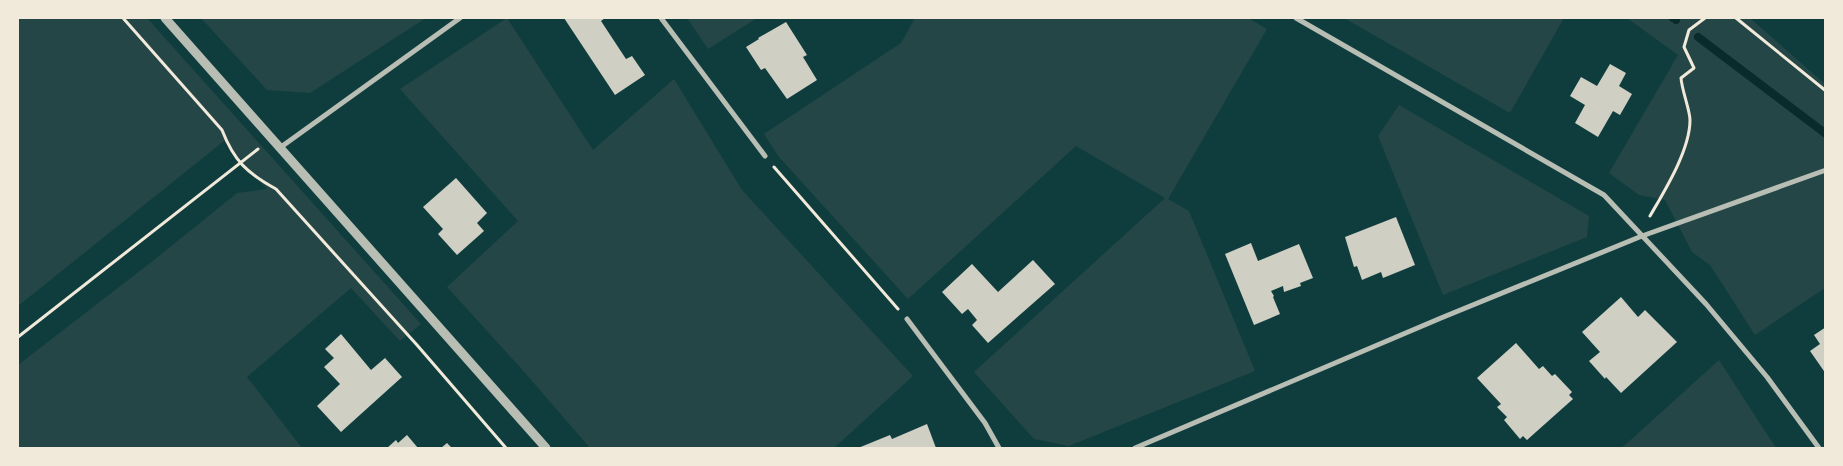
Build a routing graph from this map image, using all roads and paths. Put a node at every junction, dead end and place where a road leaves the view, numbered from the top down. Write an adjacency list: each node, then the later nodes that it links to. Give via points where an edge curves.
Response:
1 (123, 18): 12 (path, via 222,130)
2 (166, 18): 9 (street)
3 (460, 18): 10 (street)
4 (661, 18): 11 (street)
5 (1296, 18): 14 (street, via 1604,195)
6 (1705, 18): 14 (path, via 1689,30 1684,47 1694,68 1681,78 1690,119 1685,146)
7 (1736, 18): 8 (path)
8 (1826, 92)
9 (272, 138): 10 (street); 12 (path)
10 (281, 148): 18 (street)
11 (765, 156): 15 (path)
12 (240, 163): 16 (path); 17 (path, via 254,177 276,188)
13 (1826, 170): 14 (street)
14 (1642, 236): 20 (street); 21 (street, via 1706,304 1767,377)
15 (906, 319): 19 (street, via 985,423)
16 (18, 337)
17 (506, 448)
18 (546, 448)
19 (999, 448)
20 (1135, 448)
21 (1819, 448)

